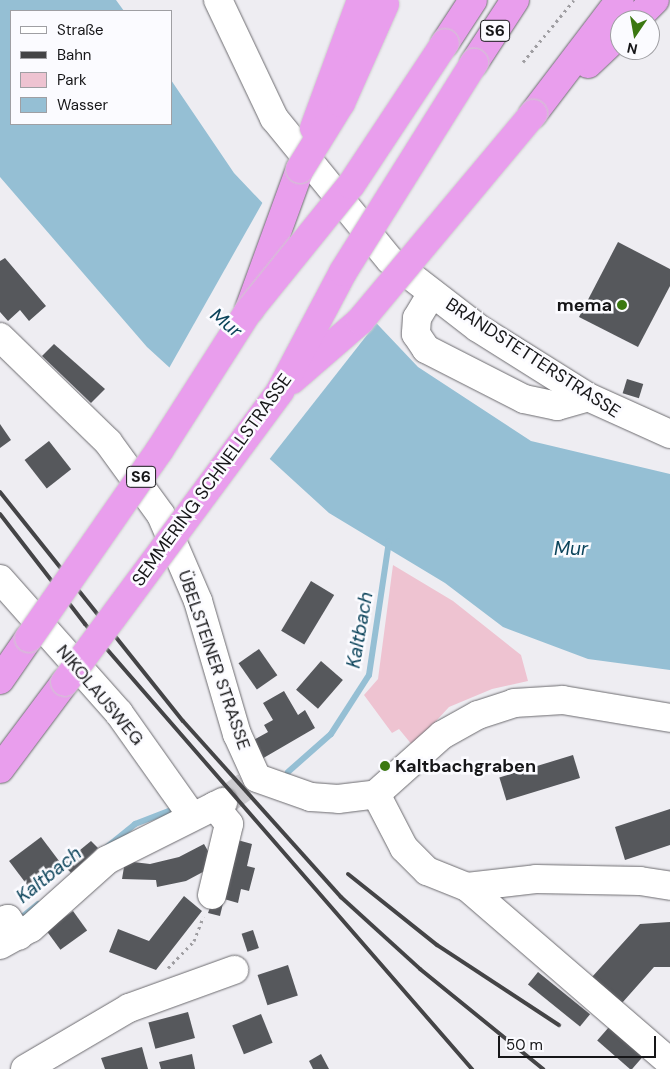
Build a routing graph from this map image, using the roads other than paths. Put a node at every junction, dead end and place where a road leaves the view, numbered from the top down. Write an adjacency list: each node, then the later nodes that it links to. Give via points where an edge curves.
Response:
1 (218, 0): 10 (street, BRANDSTETTERSTRASSE, via 274,118 390,260)
2 (473, 0): 11 (highway, S6, bridge, via 351,185)
3 (515, 0): 15 (highway, SEMMERING SCHNELLSTRASSE / S6, bridge, via 343,272)
4 (620, 0): 9 (highway)
5 (655, 0): 7 (highway)
6 (378, 1): 11 (highway, bridge, via 341,103 300,170)
7 (645, 10)
8 (610, 43): 9 (highway)
9 (533, 114): 15 (highway, bridge, via 360,321)
10 (432, 292): 14 (street, via 417,318 416,334 426,349); 16 (street, BRANDSTETTERSTRASSE)
11 (248, 312): 19 (highway, S6, bridge, via 159,451)
12 (0, 337): 22 (street, ÜBELSTEINER STRASSE, via 108,442 161,515 198,601 254,780 311,796 338,799)
13 (447, 380): 14 (street)
14 (495, 386): 16 (street, via 524,400 557,406)
15 (280, 391): 21 (highway, SEMMERING SCHNELLSTRASSE / S6, bridge)
16 (588, 397): 17 (street, BRANDSTETTERSTRASSE)
17 (670, 434)
18 (0, 579): 23 (street, NIKOLAUSWEG, via 119,713)
19 (0, 680)
20 (670, 718): 22 (street, via 563,700 514,703 478,714 442,735)
21 (0, 769)
22 (376, 794): 25 (street, via 404,848 427,870)
23 (210, 808): 26 (street, NIKOLAUSWEG, via 229,824); 27 (street, via 107,860)
24 (670, 886): 25 (street, via 640,881 536,879)
25 (467, 887): 29 (street)
26 (212, 895)
27 (8, 931)
28 (234, 970): 30 (street, via 129,1008)
29 (670, 1062)
30 (25, 1069)

